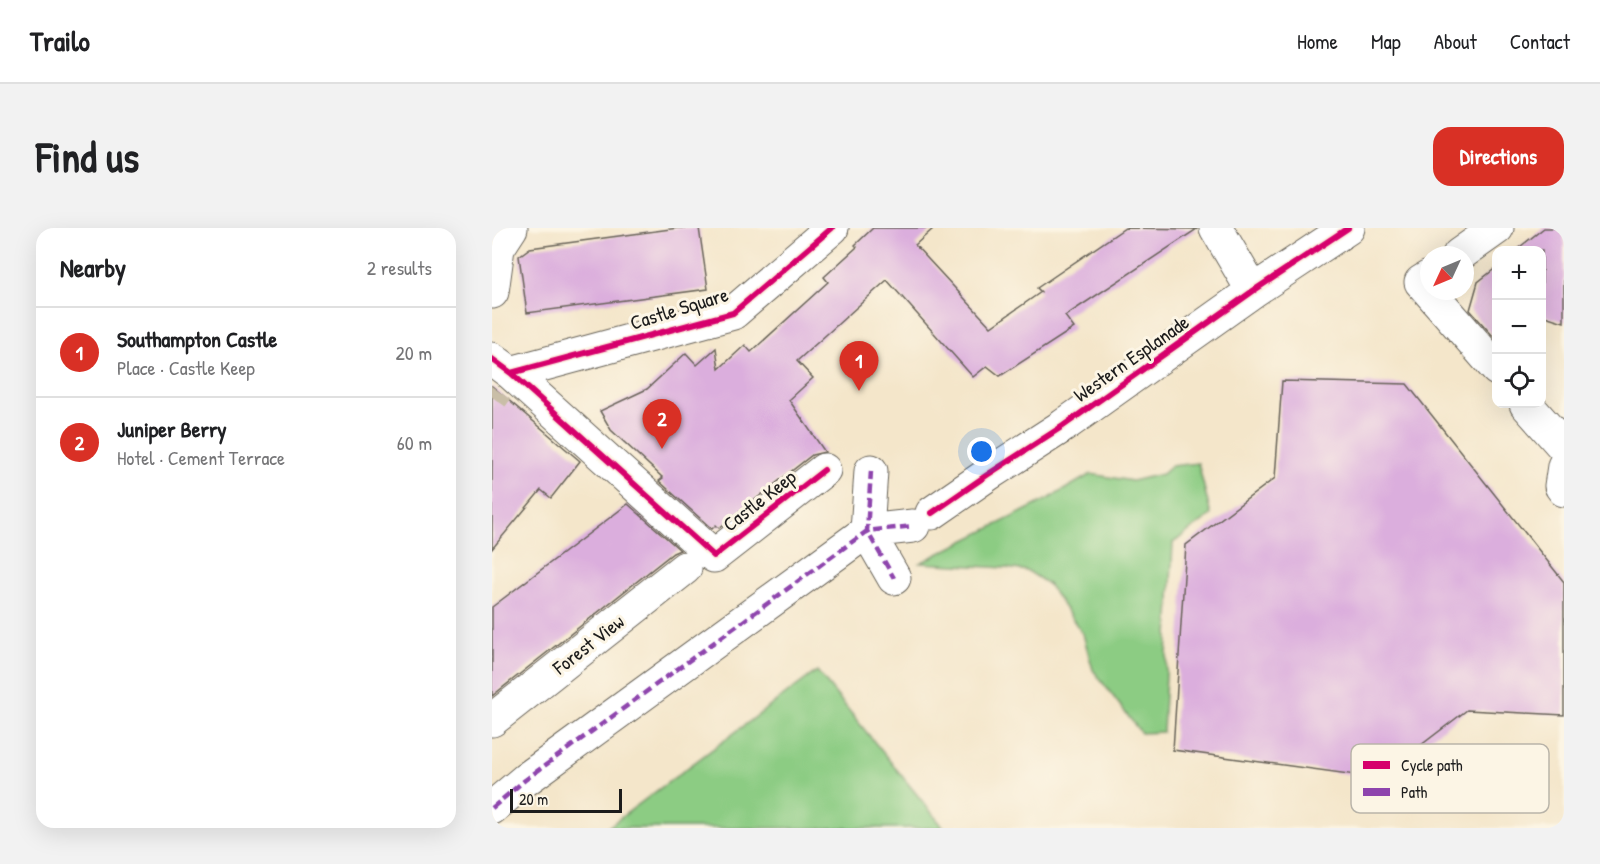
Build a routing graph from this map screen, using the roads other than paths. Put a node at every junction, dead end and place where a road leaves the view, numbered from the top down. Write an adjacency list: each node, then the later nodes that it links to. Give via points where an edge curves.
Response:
1 (511, 228): 8 (street, via 498,248)
2 (831, 228): 11 (street, Castle Square, via 733,313)
3 (1216, 228): 7 (street)
4 (1348, 228): 7 (street, Western Esplanade)
5 (1497, 228): 6 (street)
6 (1472, 246)
7 (1253, 291): 18 (street, Western Esplanade, via 1063,426 922,519)
8 (492, 292)
9 (1437, 300): 10 (street)
10 (1492, 363)
11 (500, 374): 15 (street, Castle Keep, via 714,556)
12 (1530, 408): 13 (street)
13 (1564, 447)
14 (1564, 466): 17 (street)
15 (824, 470)
16 (871, 471): 18 (street)
17 (1564, 489)
18 (867, 531): 20 (street); 22 (street)
19 (685, 568): 21 (street, Forest View)
20 (894, 578)
21 (492, 720)
22 (492, 808)

